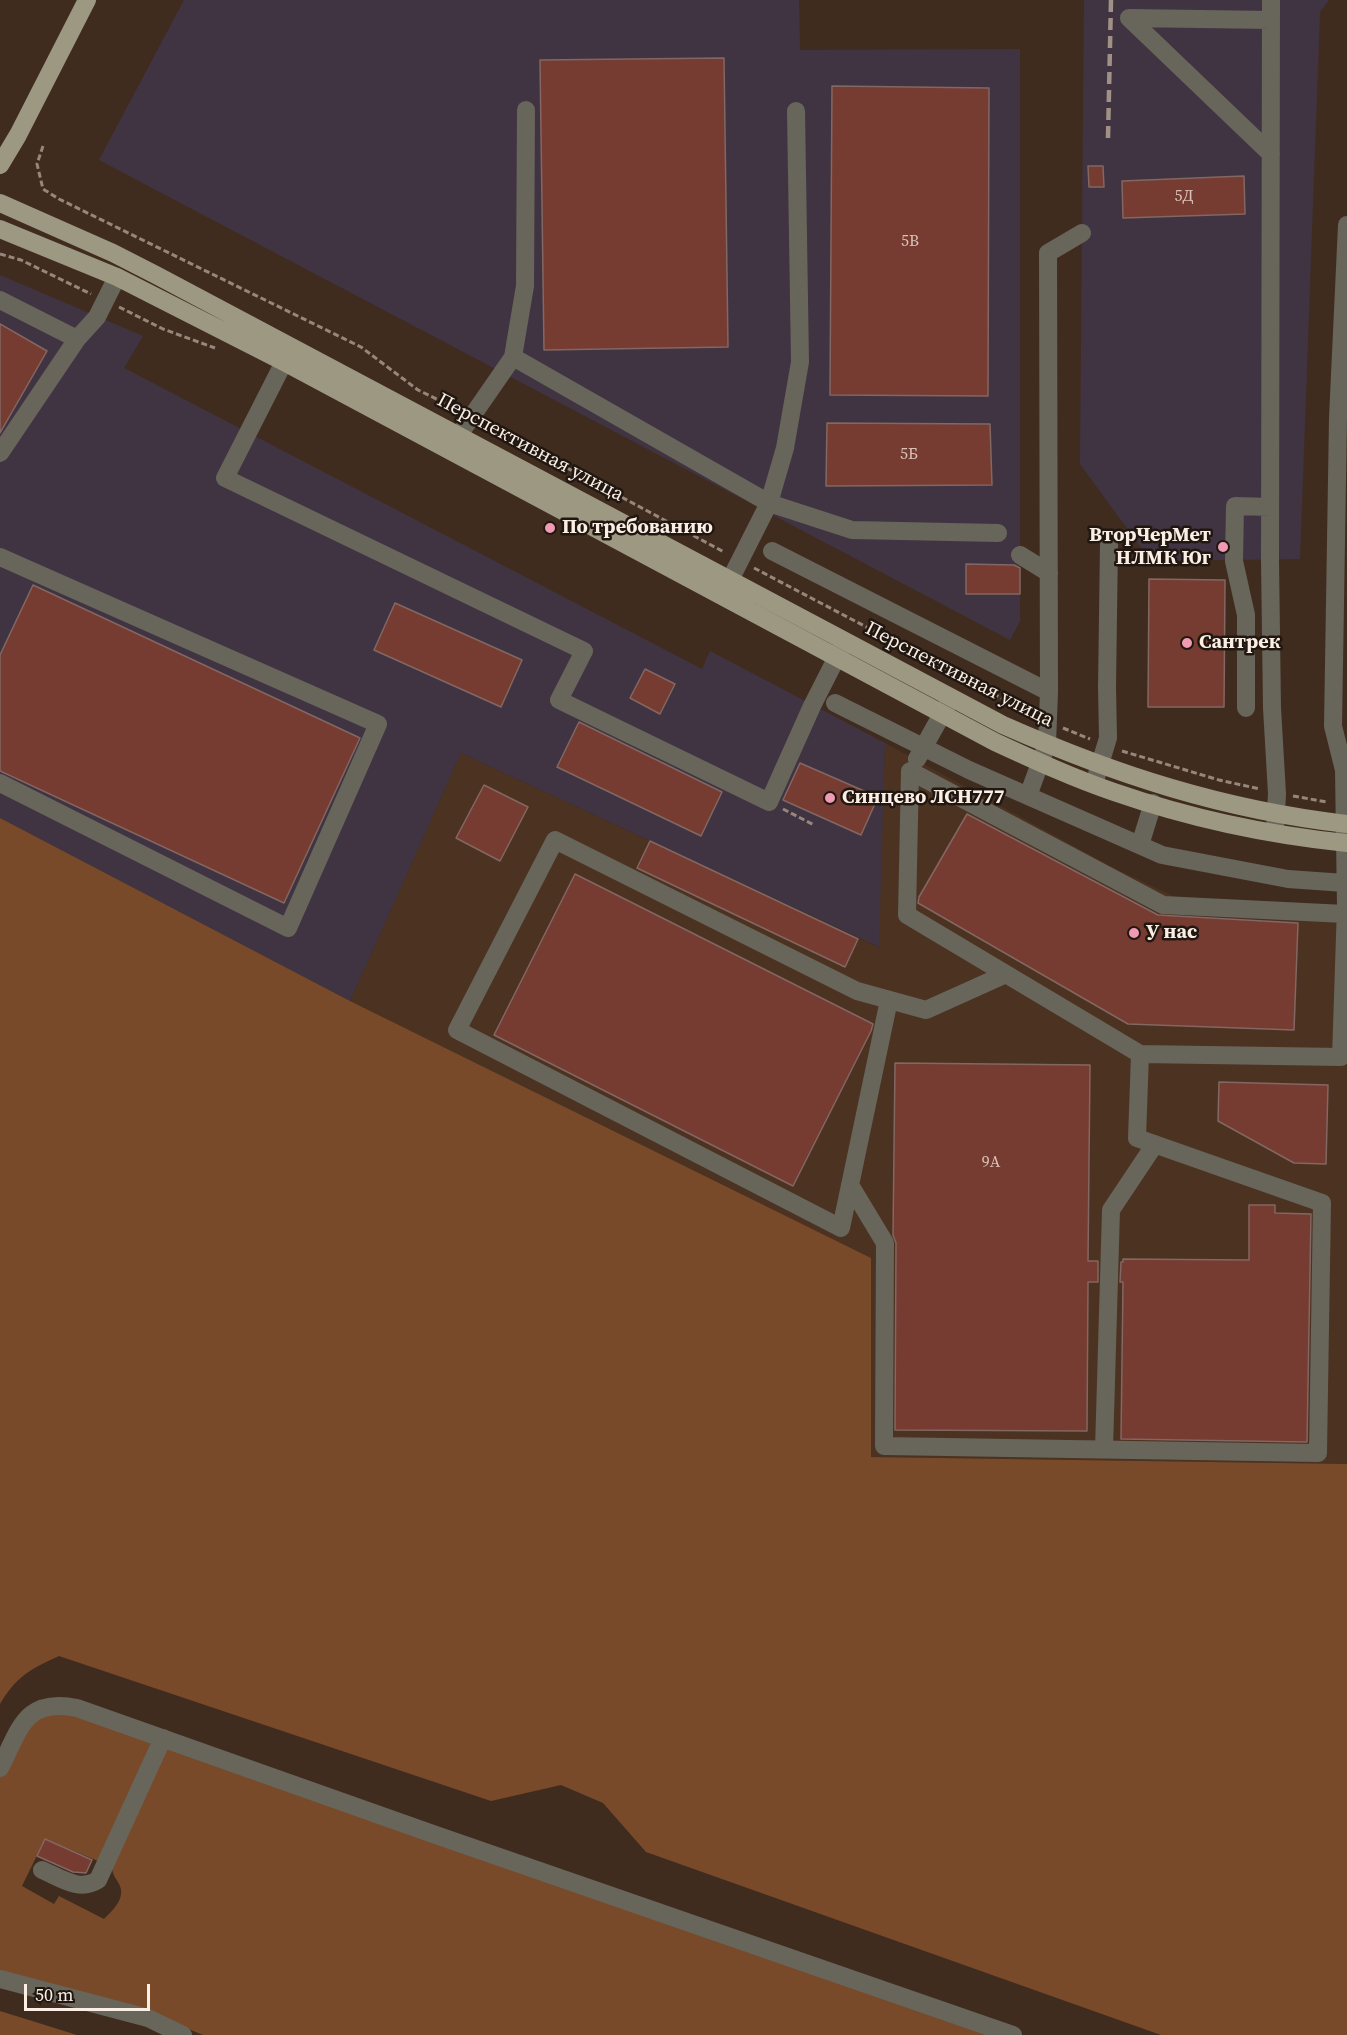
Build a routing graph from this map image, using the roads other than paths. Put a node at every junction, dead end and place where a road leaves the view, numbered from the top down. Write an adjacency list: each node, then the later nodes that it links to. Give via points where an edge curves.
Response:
1 (87, 0): 7 (main road)
2 (1271, 0): 3 (lane)
3 (1271, 20): 6 (lane); 6 (lane, via 1129,18)
4 (526, 110): 15 (lane, via 525,286)
5 (796, 111): 19 (lane, via 800,362 785,448)
6 (1271, 154): 20 (lane)
7 (0, 165)
8 (0, 203): 17 (main road, Перспективная улица, via 113,253)
9 (1347, 225): 46 (lane, via 1338,418 1333,726 1344,770)
10 (0, 229): 12 (main road, Перспективная улица)
11 (1082, 233): 26 (lane, via 1048,253)
12 (117, 277): 14 (lane, via 97,317); 16 (main road, Перспективная улица)
13 (0, 300): 14 (lane)
14 (76, 339): 18 (lane)
15 (513, 357): 17 (lane); 19 (lane)
16 (284, 362): 28 (main road, Перспективная улица); 30 (lane, via 225,478 584,651 559,700 769,802)
17 (459, 435): 27 (main road, Перспективная улица)
18 (0, 453)
19 (769, 503): 21 (lane, via 852,530); 27 (lane)
20 (1270, 507): 34 (lane, via 1234,506 1234,561 1246,615); 45 (lane)
21 (998, 533)
22 (1109, 544): 39 (lane, via 1108,738)
23 (772, 551): 31 (lane)
24 (1020, 555): 26 (lane)
25 (0, 556): 41 (lane, via 378,724 288,928)
26 (1049, 573): 31 (lane)
27 (730, 580): 28 (lane); 29 (main road, Перспективная улица)
28 (721, 597): 30 (main road, Перспективная улица)
29 (844, 641): 30 (lane); 32 (main road, Перспективная улица)
30 (836, 658): 35 (main road, Перспективная улица)
31 (1049, 692): 36 (lane)
32 (951, 698): 35 (lane); 36 (main road, Перспективная улица)
33 (835, 702): 37 (lane)
34 (1246, 708)
35 (942, 715): 37 (lane); 38 (main road, Перспективная улица)
36 (1047, 744): 38 (lane); 39 (main road, Перспективная улица)
37 (923, 748): 40 (lane); 43 (lane)
38 (1041, 763): 42 (main road, Перспективная улица); 43 (lane)
39 (1100, 764): 42 (lane); 45 (main road, Перспективная улица, via 1193,796)
40 (910, 771): 51 (lane, via 1163,905); 52 (lane, via 907,915)
41 (0, 783)
42 (1094, 784): 44 (main road, Перспективная улица)
43 (1028, 796): 49 (lane)
44 (1153, 803): 47 (main road, Перспективная улица); 49 (lane)
45 (1276, 814): 46 (main road, Перспективная улица); 47 (lane)
46 (1346, 824): 48 (lane)
47 (1274, 833): 48 (main road, Перспективная улица)
48 (1346, 843): 50 (lane)
49 (1140, 845): 50 (lane, via 1162,855 1288,879)
50 (1345, 883): 51 (lane)
51 (1345, 914): 54 (lane, via 1341,1057)
52 (1006, 974): 53 (lane, via 926,1010); 54 (lane)
53 (889, 1000): 56 (lane); 56 (lane, via 856,991 555,840 457,1030 842,1228)
54 (1140, 1054): 55 (lane, via 1137,1138)
55 (1155, 1144): 57 (lane, via 1111,1210); 57 (lane, via 1322,1203 1318,1453)
56 (850, 1185): 57 (lane, via 885,1243 884,1446)
57 (1104, 1449)
58 (164, 1738): 59 (lane, via 77,1708 52,1705 42,1707 24,1722); 60 (lane, via 98,1880 78,1886); 63 (lane)
59 (0, 1767)
60 (42, 1870)
61 (0, 1979): 62 (lane, via 148,2018)
62 (183, 2035)
63 (1013, 2035)

